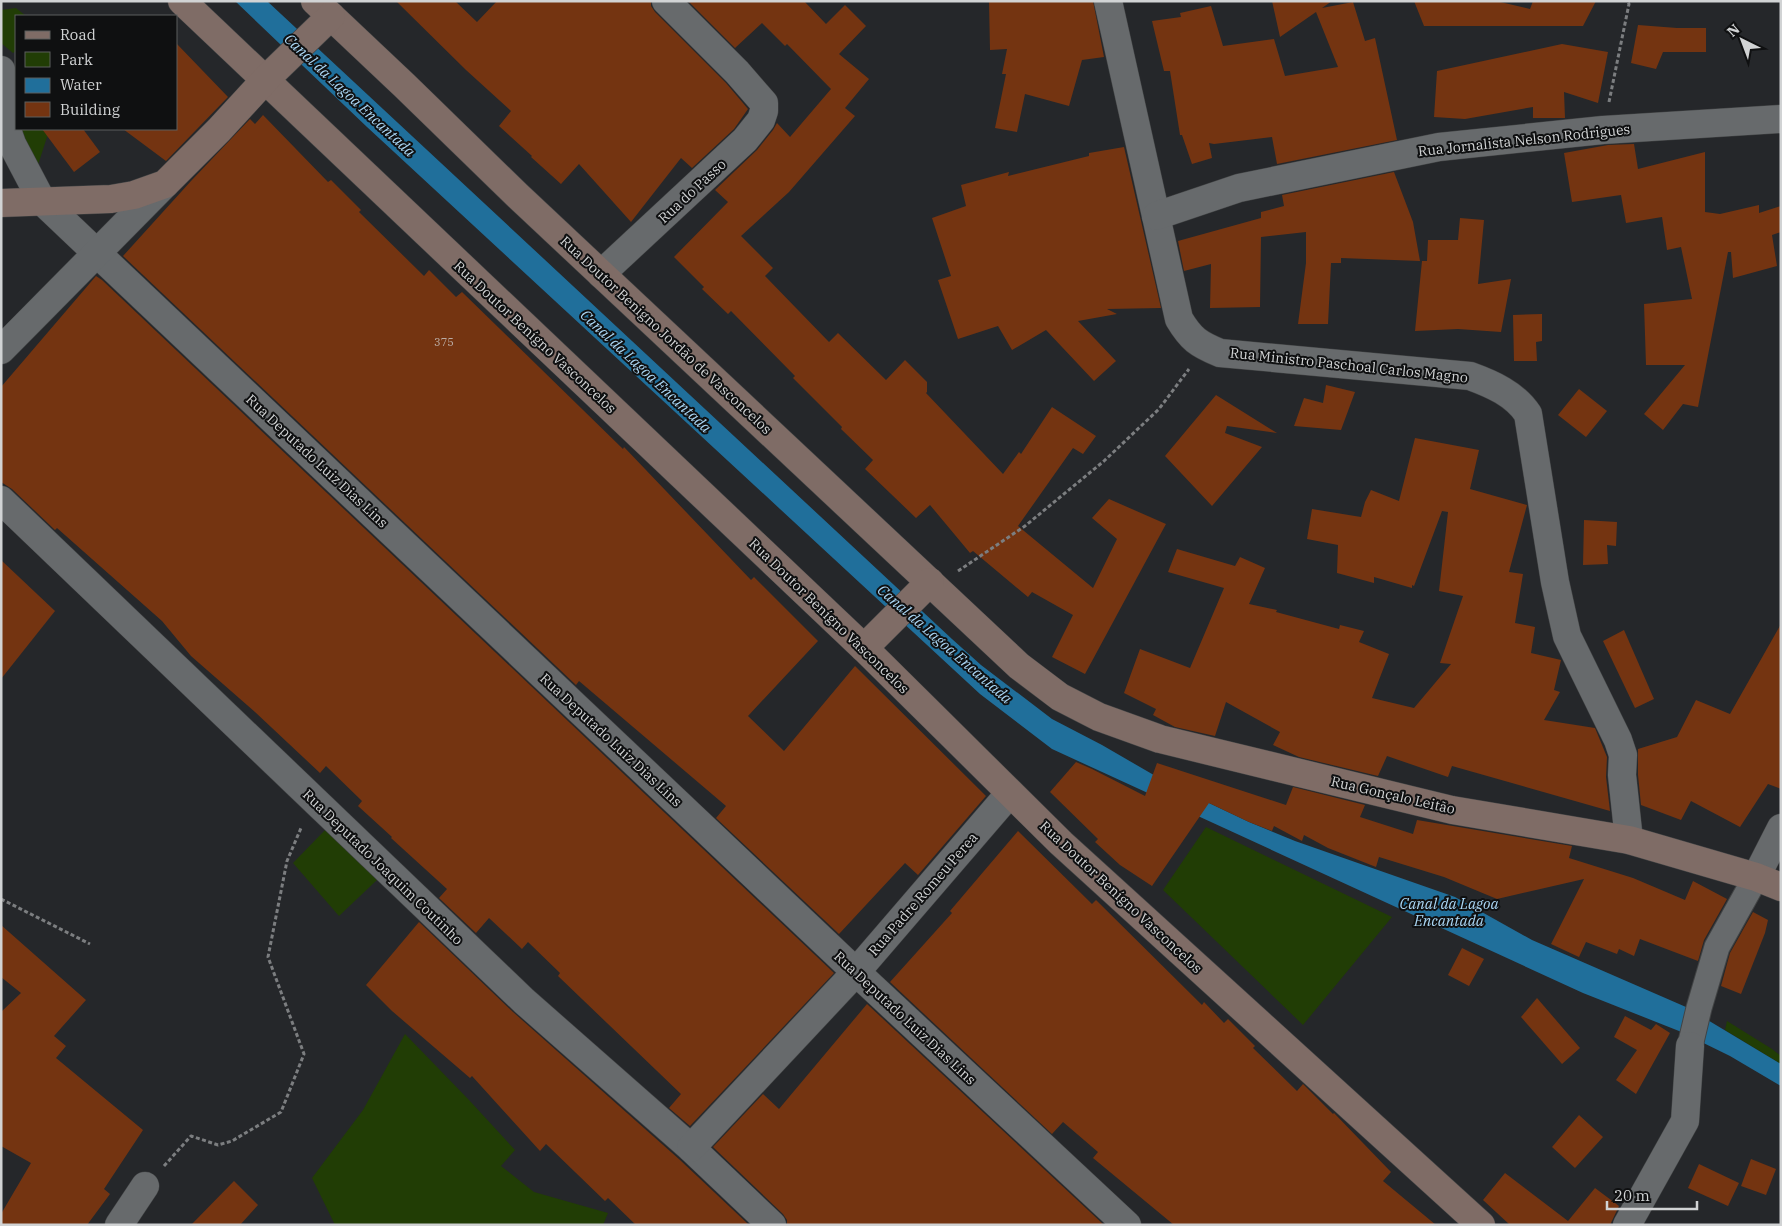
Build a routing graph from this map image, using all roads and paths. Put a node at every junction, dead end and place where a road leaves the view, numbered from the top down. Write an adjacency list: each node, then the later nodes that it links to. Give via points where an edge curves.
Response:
1 (182, 1): 7 (main road, Rua Doutor Benígno Vasconcelos)
2 (666, 1): 15 (street, Rua do Passo, via 737,72 764,103 764,111 745,140)
3 (1108, 1): 13 (street)
4 (1628, 1): 9 (path)
5 (322, 10): 7 (main road); 15 (main road, Rua Doutor Benigno Jordão de Vasconcelos)
6 (1, 70): 11 (street, Rua Deputado Luiz Dias Lins, via 5,81 7,130)
7 (270, 75): 10 (main road); 20 (main road, Rua Doutor Benígno Vasconcelos)
8 (1781, 119): 9 (street, Rua Jornalista Nelson Rodrigues)
9 (1603, 130): 13 (street, Rua Jornalista Nelson Rodrigues, via 1439,147 1239,188)
10 (165, 184): 11 (main road, via 111,199); 14 (street)
11 (42, 201): 12 (main road); 14 (street, Rua Deputado Luiz Dias Lins)
12 (1, 203)
13 (1156, 216): 16 (street, via 1179,319)
14 (97, 253): 17 (street); 30 (street, Rua Deputado Luiz Dias Lins)
15 (601, 274): 19 (main road, Rua Doutor Benigno Jordão de Vasconcelos)
16 (1196, 340): 19 (path, via 1159,409 1132,436 1024,526 973,562); 25 (street, Rua Ministro Paschoal Carlos Magno, via 1220,352 1470,376 1489,383 1522,404 1528,414 1567,636 1618,740 1622,755)
17 (1, 350)
18 (3, 505): 23 (street, Rua Deputado Joaquim Coutinho)
19 (932, 584): 20 (main road); 20 (street, via 908,613); 21 (main road, Rua Doutor Benigno Jordão de Vasconcelos)
20 (866, 650): 22 (main road, Rua Doutor Benígno Vasconcelos)
21 (1018, 666): 25 (main road, Rua Gonçalo Leitão, via 1068,701 1099,717 1160,739 1452,810)
22 (1010, 793): 30 (street, Rua Padre Romeu Perea); 37 (main road, Rua Doutor Benígno Vasconcelos)
23 (312, 800): 32 (street, Rua Deputado Joaquim Coutinho, via 524,1001); 33 (path, via 287,861 268,957 304,1054 281,1112 232,1141 218,1145 191,1136)
24 (1781, 828): 26 (street)
25 (1629, 840): 26 (main road, Rua Gonçalo Leitão)
26 (1756, 877): 27 (main road, Rua Gonçalo Leitão); 31 (street, via 1717,947)
27 (1781, 887)
28 (1, 899): 29 (path)
29 (90, 944)
30 (856, 972): 32 (street, Rua Padre Romeu Perea); 36 (street, Rua Deputado Luiz Dias Lins)
31 (1690, 1046): 38 (street, via 1685,1121)
32 (691, 1148): 35 (street, Rua Deputado Joaquim Coutinho)
33 (145, 1186): 34 (street)
34 (119, 1225)
35 (772, 1225)
36 (1127, 1225)
37 (1481, 1225)
38 (1627, 1225)

